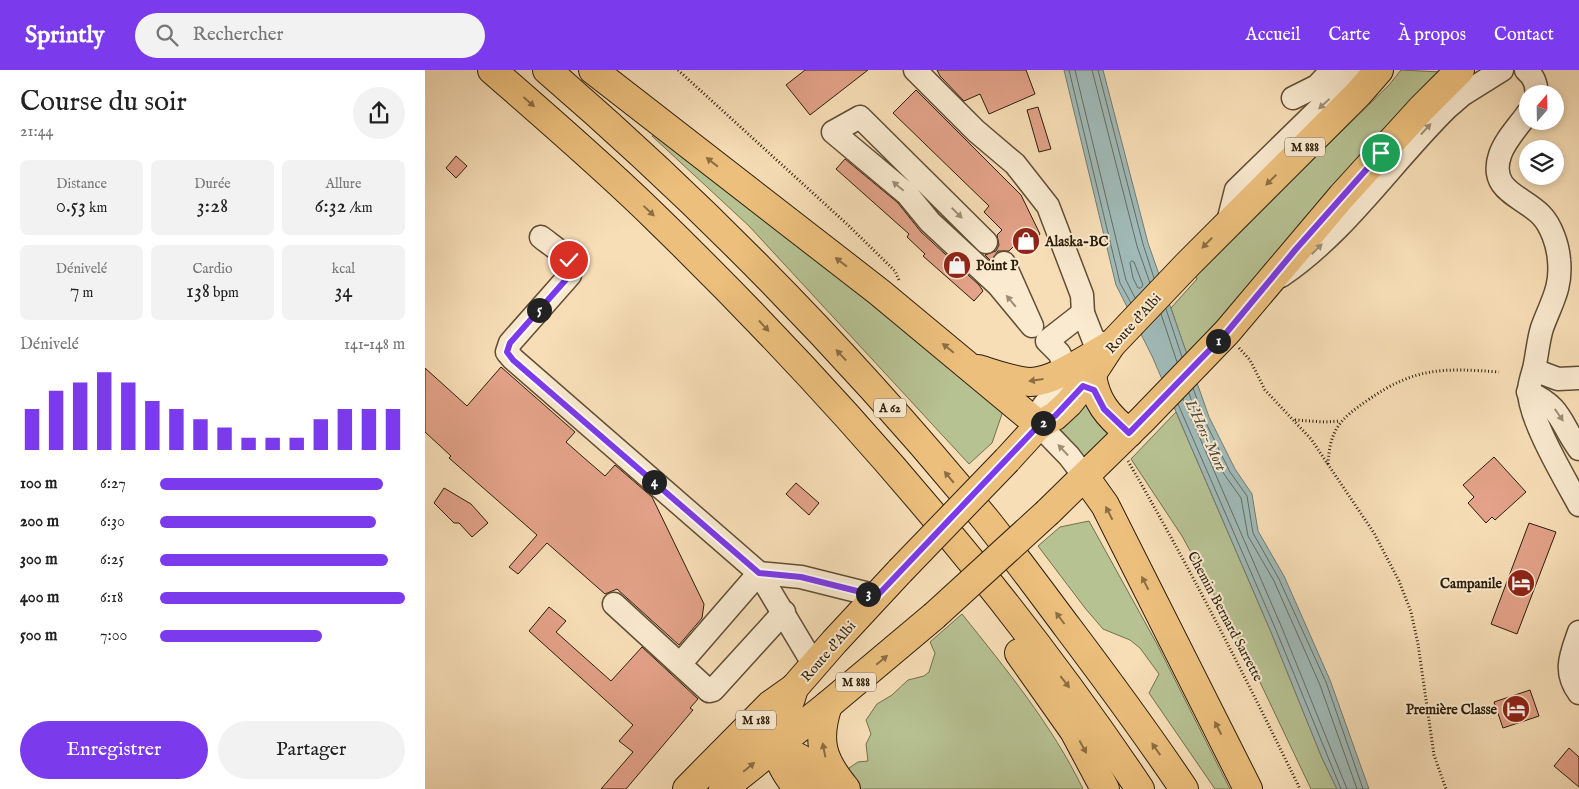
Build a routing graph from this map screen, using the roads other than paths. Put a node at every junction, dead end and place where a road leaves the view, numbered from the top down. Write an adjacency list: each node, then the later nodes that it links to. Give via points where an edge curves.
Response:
1 (492, 70): 29 (main road, A 62, one-way to 29, via 655,216 756,318)
2 (547, 70): 52 (main road, A 62, one-way to 2, via 993,529 878,394 688,197)
3 (593, 70): 22 (main road, one-way to 3)
4 (915, 70): 19 (street, via 976,131 1015,164 1048,206 1082,295)
5 (1333, 70): 12 (street, via 1317,86)
6 (1359, 70): 14 (street, one-way to 14, via 1235,190)
7 (1379, 70): 14 (main road, Route d'Albi / M 888, one-way to 14, via 1359,94)
8 (1460, 70): 18 (main road, M 888, via 1342,196)
9 (1502, 70): 18 (street, one-way to 9, via 1308,258 1447,108)
10 (1526, 70): 11 (street)
11 (1536, 85)
12 (1293, 98)
13 (1519, 125): 23 (street, via 1499,156 1502,183 1512,195 1541,215 1555,240 1559,258 1557,294 1542,329)
14 (1228, 222): 21 (main road, Route d'Albi / M 888, one-way to 21)
15 (541, 237): 33 (street, via 569,260 570,275 510,343 507,352)
16 (986, 242): 20 (street, one-way to 16, via 998,285 930,222 907,194 833,132 860,118)
17 (1004, 263): 20 (street)
18 (1264, 288): 28 (main road, M 888, via 1228,341)
19 (1083, 313): 20 (street); 21 (street, via 1094,341)
20 (1039, 333): 25 (street)
21 (1111, 345): 25 (main road, Route d'Albi)
22 (972, 368): 25 (main road, one-way to 22, via 1048,378 1032,382); 27 (main road)
23 (1534, 370): 24 (street, via 1558,379); 26 (street)
24 (1579, 378)
25 (1082, 379): 27 (main road, Route d'Albi, via 1055,416); 28 (main road, via 1104,409)
26 (1529, 392): 30 (street, one-way to 30, via 1543,398 1555,409); 32 (street, via 1545,441)
27 (1039, 425): 31 (street, one-way to 27); 34 (main road, Route d'Albi, bridge)
28 (1133, 436): 31 (main road, M 888)
29 (869, 440): 50 (main road, one-way to 50, via 894,494 1035,674 1074,731); 51 (main road, A 62, one-way to 51, via 957,545 1089,713)
30 (1579, 450)
31 (1085, 477): 42 (main road, M 888, one-way to 31, bridge, via 934,616); 53 (main road, one-way to 31, via 1105,505)
32 (1579, 505)
33 (759, 573): 34 (street, via 801,577); 36 (street); 38 (street)
34 (877, 596): 39 (main road, Route d'Albi)
35 (615, 604): 38 (street)
36 (784, 612): 38 (street, via 713,690 707,689); 39 (street)
37 (1579, 632): 41 (street, via 1569,659 1572,683)
38 (680, 664)
39 (814, 666): 40 (main road, Route d'Albi)
40 (794, 688): 43 (main road, via 788,706 777,721 774,733); 44 (main road, Route d'Albi / M 188, via 770,705)
41 (1579, 693)
42 (828, 705): 43 (main road, M 888); 49 (main road, one-way to 42, via 833,774 822,748 822,723)
43 (776, 746): 44 (main road, via 755,740 744,742); 46 (main road, M 188, one-way to 43); 47 (main road, via 784,772); 48 (main road, via 801,759)
44 (721, 756): 45 (main road, Route d'Albi / M 188)
45 (687, 789)
46 (723, 789)
47 (798, 789)
48 (826, 789)
49 (846, 789)
50 (1105, 789)
51 (1140, 789)
52 (1184, 789)
53 (1248, 789)

